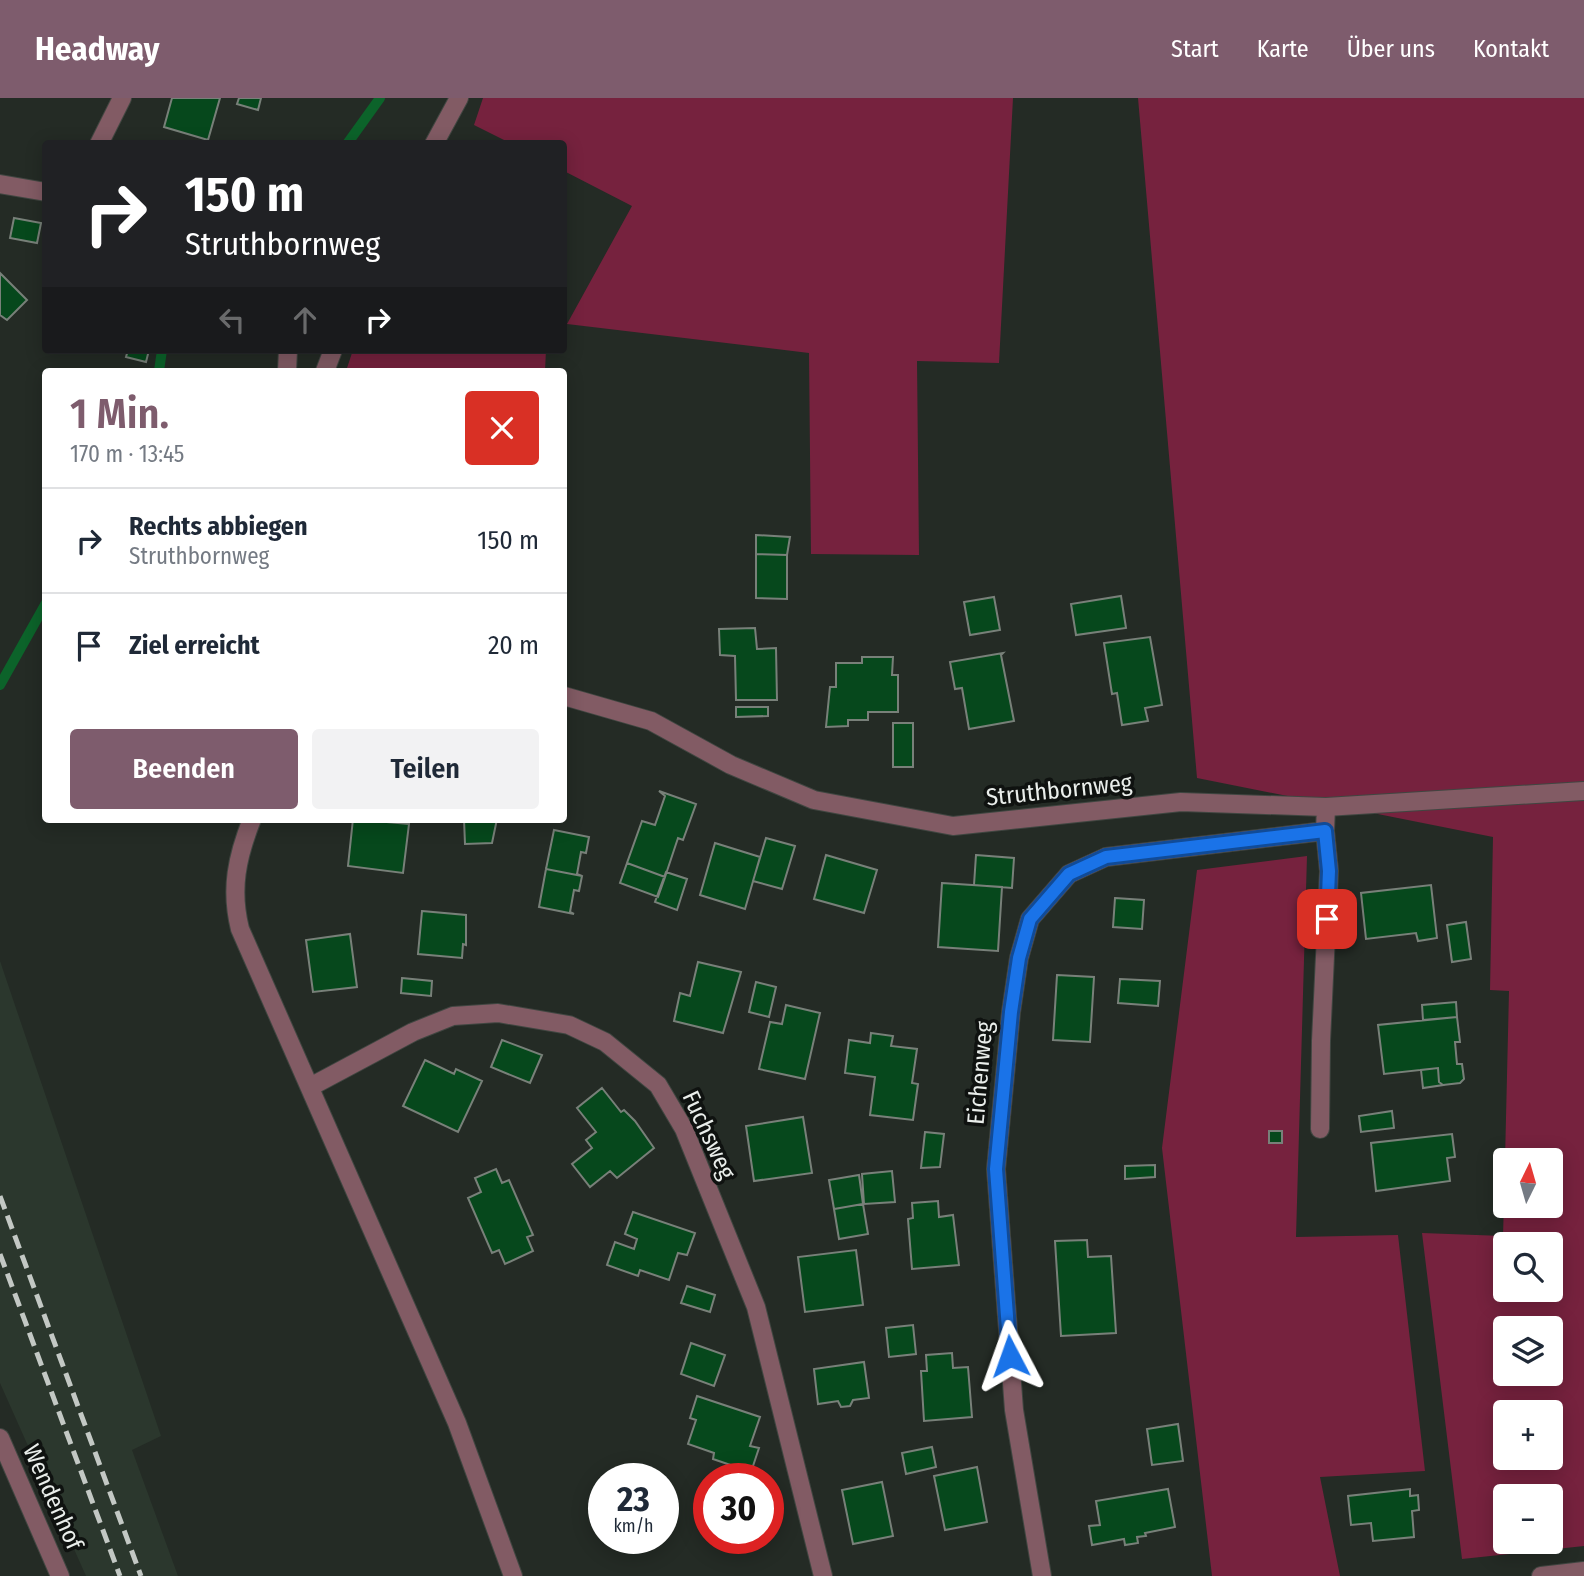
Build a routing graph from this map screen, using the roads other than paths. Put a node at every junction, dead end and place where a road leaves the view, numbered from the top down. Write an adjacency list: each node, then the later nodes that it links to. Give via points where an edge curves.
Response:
1 (122, 98): 3 (street)
2 (458, 98): 4 (street)
3 (101, 140)
4 (436, 140)
5 (0, 184): 6 (street)
6 (42, 191)
7 (567, 697): 9 (street, Struthbornweg, via 651,721 731,765 814,800 953,826 1181,802)
8 (1584, 791): 9 (street, Struthbornweg)
9 (1326, 807): 11 (street)
10 (251, 823): 12 (street, via 235,867 235,908 240,929)
11 (1325, 831): 13 (street, via 1329,871); 19 (street, Eichenweg, via 1106,857 1069,874 1030,919 1011,1012 996,1169 1014,1410)
12 (310, 1087): 17 (street, via 457,1423); 18 (street, Fuchsweg, via 453,1016 498,1013 569,1025 605,1042 657,1085 684,1129 756,1307)
13 (1320, 1129)
14 (0, 1438): 16 (street, Wendenhof)
15 (1584, 1570): 20 (street)
16 (60, 1576)
17 (513, 1576)
18 (822, 1576)
19 (1042, 1576)
20 (1541, 1576)

